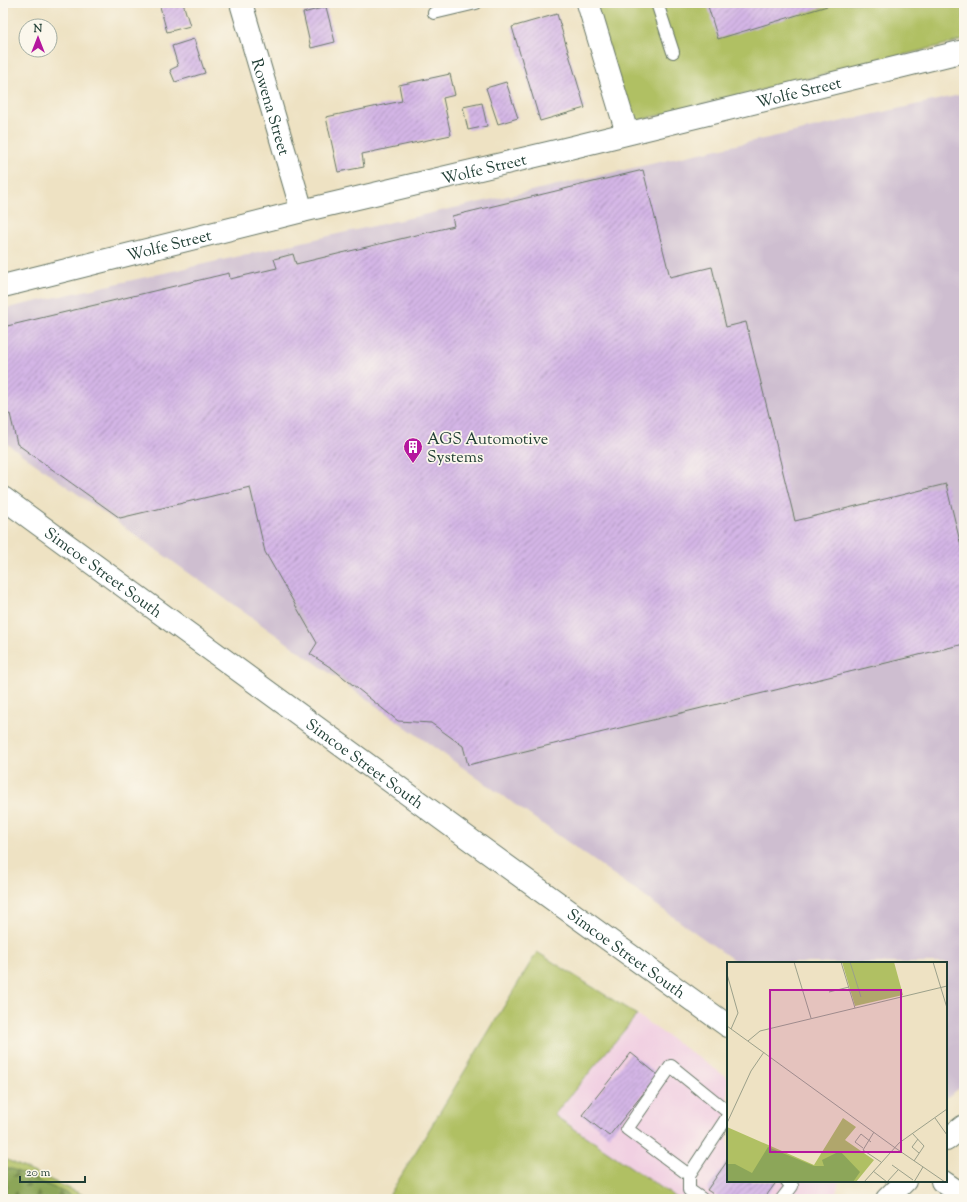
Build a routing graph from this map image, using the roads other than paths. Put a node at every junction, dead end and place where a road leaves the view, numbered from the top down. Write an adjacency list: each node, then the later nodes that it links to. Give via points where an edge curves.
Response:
1 (241, 3): 9 (street, Rowena Street)
2 (476, 3): 5 (lane)
3 (588, 3): 8 (street)
4 (657, 3): 7 (lane)
5 (434, 13)
6 (964, 51): 8 (street, Wolfe Street)
7 (673, 52)
8 (627, 133): 9 (street, Wolfe Street)
9 (302, 211): 10 (street, Wolfe Street)
10 (3, 286)
11 (3, 498): 12 (street, Simcoe Street South)
12 (727, 1025)
13 (727, 1111): 18 (lane, via 671,1066 627,1129)
14 (727, 1119): 16 (lane)
15 (964, 1126): 17 (street)
16 (723, 1133): 18 (lane)
17 (947, 1139)
18 (688, 1175): 23 (lane, via 689,1190)
19 (904, 1182): 25 (street)
20 (943, 1182): 22 (street)
21 (792, 1183): 24 (lane)
22 (964, 1196)
23 (702, 1199)
24 (782, 1199)
25 (887, 1199)

